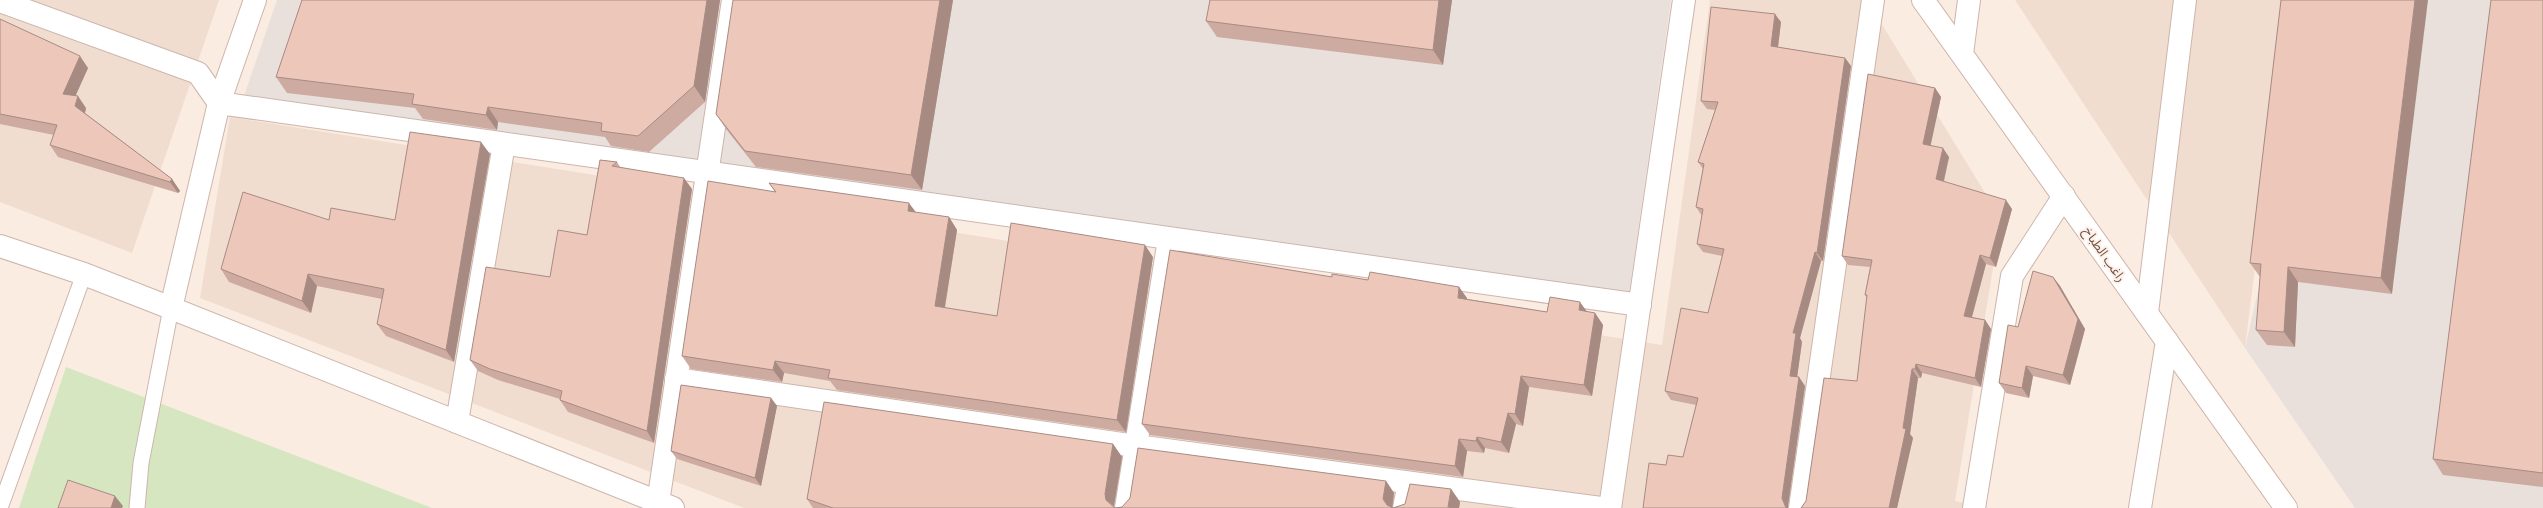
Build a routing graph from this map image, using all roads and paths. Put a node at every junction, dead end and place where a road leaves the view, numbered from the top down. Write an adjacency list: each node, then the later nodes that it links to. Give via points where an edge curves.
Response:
1 (256, 0): 10 (street)
2 (732, 0): 12 (street)
3 (1684, 0): 17 (street)
4 (1873, 0): 32 (street)
5 (1924, 0): 9 (street, راغب الطباخ)
6 (1969, 0): 9 (street)
7 (2185, 0): 19 (street)
8 (0, 1): 10 (street, via 198,73)
9 (1962, 54): 13 (street, راغب الطباخ)
10 (219, 103): 11 (street); 18 (street)
11 (504, 144): 12 (street); 22 (street)
12 (707, 174): 14 (street); 21 (street)
13 (2064, 196): 19 (street, راغب الطباخ); 33 (street, via 2012,276)
14 (1169, 239): 17 (street); 23 (street)
15 (0, 246): 16 (street)
16 (84, 274): 18 (street); 26 (lane)
17 (1640, 305): 31 (street)
18 (171, 308): 22 (street); 27 (lane, via 141,463)
19 (2147, 313): 20 (street, راغب الطباخ)
20 (2167, 341): 34 (street); 35 (street, راغب الطباخ)
21 (676, 379): 23 (street); 25 (street)
22 (457, 422): 25 (street)
23 (1136, 446): 24 (street); 28 (street)
24 (1409, 483): 29 (street); 30 (street)
25 (666, 505)
26 (0, 508)
27 (137, 508)
28 (1126, 508)
29 (1404, 508)
30 (1601, 508)
31 (1610, 508)
32 (1800, 508)
33 (1974, 508)
34 (2140, 508)
35 (2286, 508)

